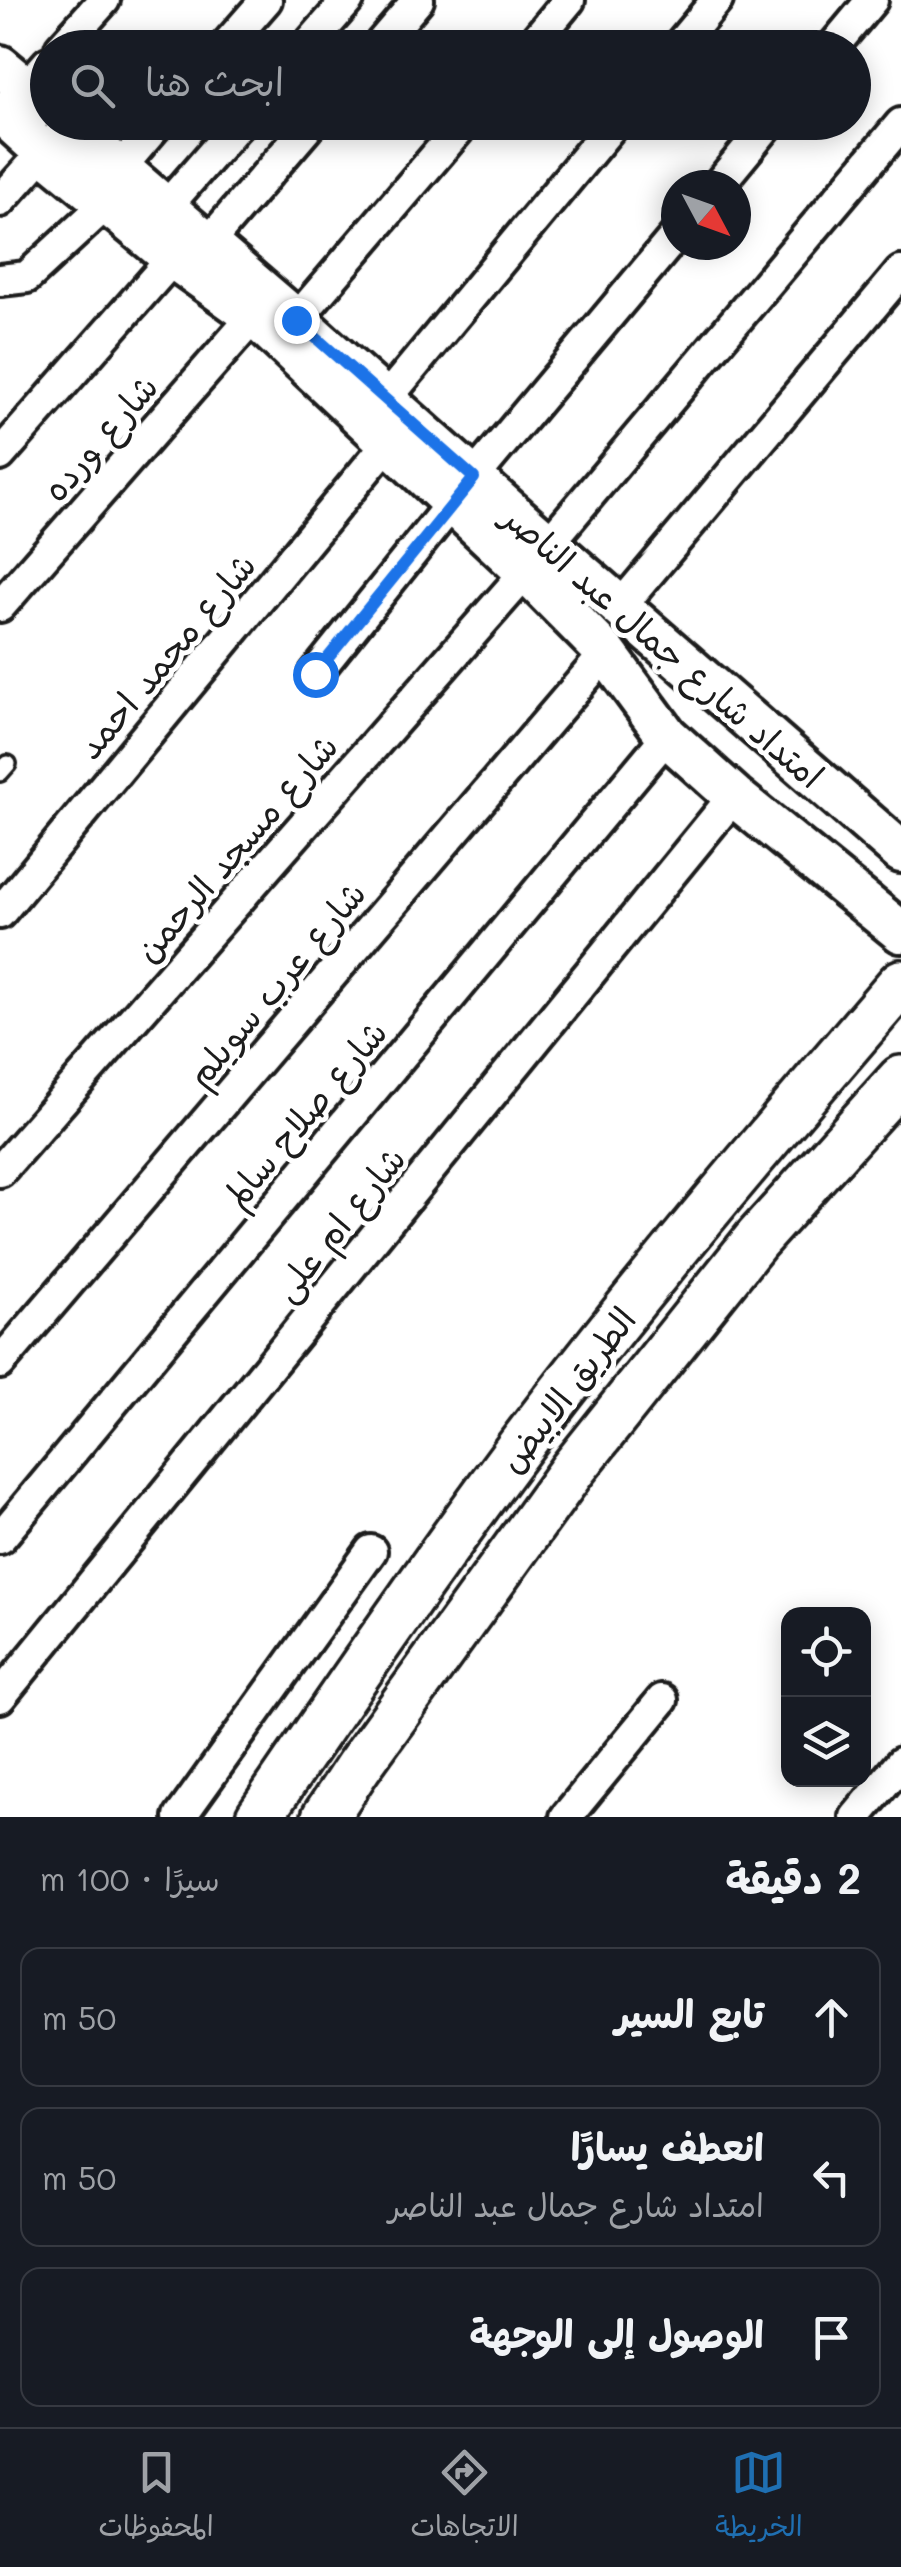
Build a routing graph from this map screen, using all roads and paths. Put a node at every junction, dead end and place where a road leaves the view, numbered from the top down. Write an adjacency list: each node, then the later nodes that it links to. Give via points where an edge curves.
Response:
1 (104, 0): 8 (street)
2 (266, 0): 9 (street)
3 (348, 0): 10 (street)
4 (418, 0): 11 (street)
5 (569, 0): 12 (street)
6 (716, 0): 13 (street)
7 (872, 0): 14 (street)
8 (78, 30)
9 (240, 30)
10 (322, 30)
11 (392, 30)
12 (544, 30)
13 (692, 30)
14 (847, 30)
15 (901, 124): 38 (street, شارع مسجد الرحمن)
16 (52, 140): 26 (street)
17 (59, 140): 25 (street, امتداد شارع جمال عبد الناصر)
18 (146, 140): 25 (street)
19 (224, 140): 27 (street)
20 (295, 140): 28 (street)
21 (450, 140): 33 (street)
22 (600, 140): 34 (street)
23 (755, 140): 24 (street)
24 (730, 170)
25 (113, 186): 27 (street, امتداد شارع جمال عبد الناصر); 28 (street, امتداد شارع جمال عبد الناصر); 31 (street, via 27,276)
26 (0, 201)
27 (166, 207): 28 (street, امتداد شارع جمال عبد الناصر)
28 (190, 251): 32 (street, امتداد شارع جمال عبد الناصر); 33 (street, امتداد شارع جمال عبد الناصر); 36 (street)
29 (661, 254): 37 (street)
30 (901, 272): 40 (street)
31 (0, 280)
32 (254, 316): 35 (street, امتداد شارع جمال عبد الناصر); 39 (street, شارع ورده)
33 (296, 320): 34 (street, امتداد شارع جمال عبد الناصر)
34 (386, 400): 37 (street, امتداد شارع جمال عبد الناصر)
35 (388, 444): 37 (street, امتداد شارع جمال عبد الناصر); 46 (street, شارع محمد احمد)
36 (0, 455)
37 (463, 491): 38 (street, امتداد شارع جمال عبد الناصر); 42 (street)
38 (537, 558): 40 (street, امتداد شارع جمال عبد الناصر); 41 (street, امتداد شارع جمال عبد الناصر); 50 (street, شارع مسجد الرحمن)
39 (0, 606)
40 (620, 606): 45 (street, امتداد شارع جمال عبد الناصر)
41 (606, 652): 43 (street, امتداد شارع جمال عبد الناصر); 51 (street, شارع عرب سويلم)
42 (315, 674)
43 (666, 736): 44 (street, امتداد شارع جمال عبد الناصر); 52 (street, شارع صلاح سالم)
44 (734, 796): 47 (street, امتداد شارع جمال عبد الناصر); 54 (street, شارع ام على)
45 (901, 852)
46 (0, 914)
47 (901, 932)
48 (901, 983): 58 (main road, الطريق الابيض, via 711,1206 523,1443)
49 (901, 1079): 59 (main road, الطريق الابيض, via 756,1240 573,1469)
50 (0, 1171)
51 (0, 1362)
52 (0, 1538)
53 (371, 1551): 57 (street)
54 (0, 1697)
55 (662, 1700): 60 (street)
56 (901, 1764): 61 (street)
57 (180, 1817)
58 (259, 1817)
59 (325, 1817)
60 (566, 1817)
61 (856, 1817)

